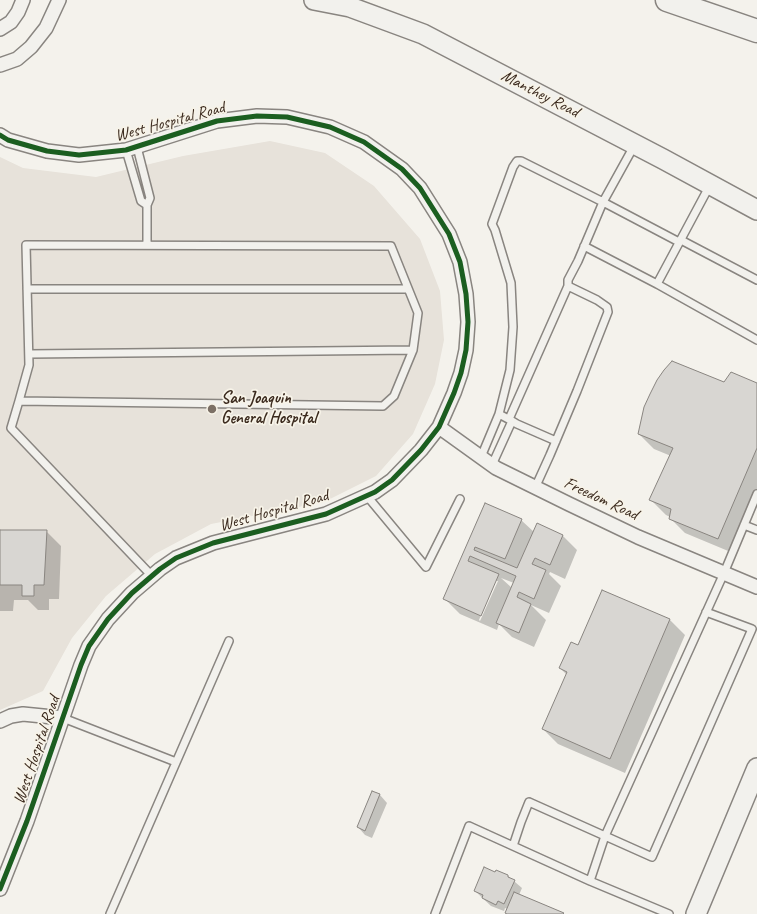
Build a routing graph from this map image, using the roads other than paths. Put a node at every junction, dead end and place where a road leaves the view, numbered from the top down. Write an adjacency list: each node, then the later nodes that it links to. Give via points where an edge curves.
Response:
1 (23, 0): 5 (street, via 11,22)
2 (59, 0): 7 (street, via 46,28 31,47 17,58)
3 (314, 0): 9 (street, Manthey Road, via 350,7 423,34)
4 (667, 0): 6 (highway)
5 (0, 29)
6 (757, 31)
7 (0, 64)
8 (0, 135): 10 (street, West Hospital Road, via 8,140 47,151 79,155)
9 (635, 144): 11 (street, Manthey Road); 12 (lane)
10 (132, 148): 13 (lane, via 141,200); 13 (lane, via 150,198); 29 (street, West Hospital Road, via 217,121 257,116 287,117 330,128 364,142 402,169 420,188 449,234 460,262 466,294 466,350 454,394)
11 (710, 184): 14 (street, Manthey Road); 15 (lane)
12 (604, 202): 15 (lane); 17 (lane); 27 (lane, via 521,161 517,161 513,167 492,224 511,283 514,328 510,370)
13 (146, 205): 16 (lane)
14 (757, 210)
15 (680, 241): 18 (lane); 19 (lane)
16 (147, 245): 21 (lane, via 26,245); 22 (lane, via 391,246)
17 (584, 246): 19 (lane); 20 (lane, via 568,280)
18 (757, 280)
19 (658, 284): 23 (lane)
20 (568, 286): 28 (lane); 30 (lane, via 597,300 607,307 608,312)
21 (27, 289): 22 (lane); 25 (lane)
22 (408, 289): 24 (lane, via 418,313)
23 (757, 340)
24 (413, 350): 25 (lane); 26 (lane, via 394,396 383,406)
25 (29, 354): 26 (lane, via 29,365)
26 (19, 400): 40 (lane, via 11,428)
27 (499, 414): 28 (lane); 31 (lane)
28 (511, 420): 30 (lane); 32 (lane)
29 (439, 427): 31 (street, Freedom Road); 35 (street, West Hospital Road, via 392,480)
30 (556, 441): 33 (lane)
31 (481, 457): 32 (street, Freedom Road)
32 (492, 465): 33 (street, Freedom Road)
33 (536, 488): 39 (street, Freedom Road)
34 (757, 494): 37 (lane)
35 (367, 496): 36 (lane, via 426,567); 40 (street, West Hospital Road, via 326,514 213,543 176,558)
36 (460, 499)
37 (744, 525): 38 (lane); 39 (lane)
38 (757, 530)
39 (724, 573): 41 (street, Freedom Road); 42 (lane)
40 (152, 576): 44 (street, West Hospital Road, via 132,592 89,646)
41 (757, 586)
42 (706, 612): 49 (lane); 49 (lane, via 752,629 652,857)
43 (229, 641): 46 (lane)
44 (63, 718): 45 (street, West Hospital Road, via 23,714); 46 (lane); 52 (street, West Hospital Road)
45 (0, 721)
46 (176, 762): 53 (lane)
47 (757, 768): 48 (street)
48 (753, 790): 56 (street)
49 (605, 836): 50 (lane, via 529,802); 51 (lane)
50 (513, 846): 51 (lane); 54 (lane, via 469,826)
51 (590, 881): 55 (lane)
52 (0, 889)
53 (110, 914)
54 (435, 914)
55 (669, 914)
56 (696, 914)

